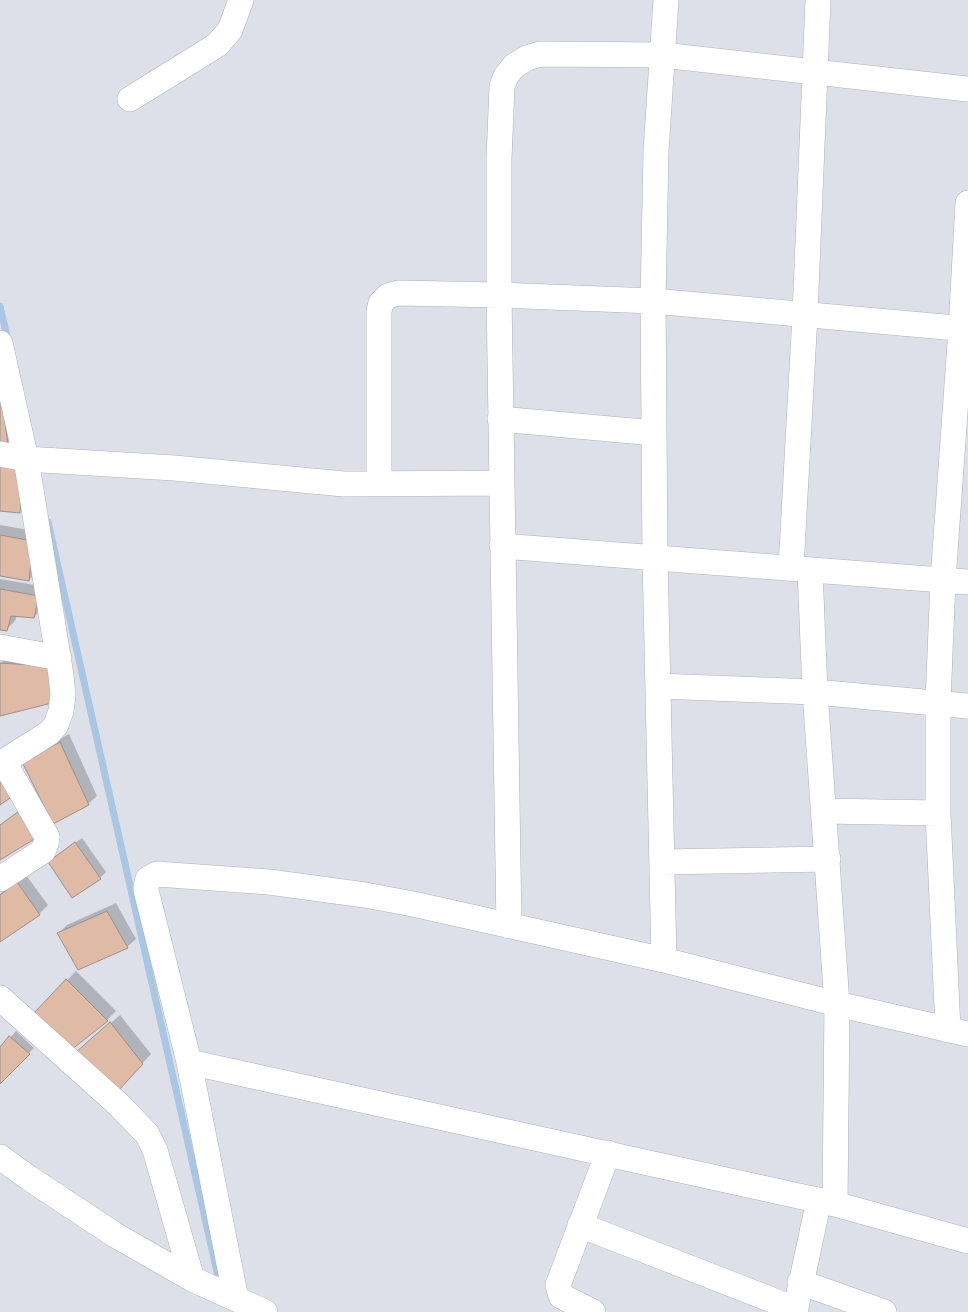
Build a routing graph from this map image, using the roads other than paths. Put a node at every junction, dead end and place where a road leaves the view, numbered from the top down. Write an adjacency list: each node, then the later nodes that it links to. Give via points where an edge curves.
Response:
1 (241, 0): 7 (street, via 230,30 217,45)
2 (666, 0): 4 (street)
3 (818, 0): 5 (street)
4 (662, 55): 5 (street); 9 (street, via 540,54 514,66 506,76 502,86 499,159); 10 (street, via 656,151)
5 (814, 72): 6 (street); 11 (street)
6 (968, 89)
7 (130, 99)
8 (968, 203): 12 (street)
9 (499, 295): 10 (street); 14 (street); 18 (street, via 398,293 381,303)
10 (653, 302): 11 (street); 15 (street)
11 (805, 314): 12 (street); 22 (street)
12 (965, 329): 23 (street)
13 (0, 343): 17 (street)
14 (500, 419): 15 (street); 19 (street)
15 (654, 433): 21 (street)
16 (0, 454): 17 (street)
17 (26, 459): 18 (street); 26 (street)
18 (379, 484): 19 (street)
19 (501, 484): 20 (street)
20 (502, 546): 21 (street); 37 (street)
21 (655, 557): 22 (street); 27 (street)
22 (801, 569): 23 (street); 28 (street)
23 (943, 580): 24 (street); 29 (street)
24 (968, 582)
25 (0, 647): 26 (street)
26 (58, 658): 31 (street, via 63,696 56,725)
27 (658, 686): 28 (street); 35 (street)
28 (815, 692): 29 (street); 32 (street)
29 (938, 702): 30 (street); 33 (street)
30 (968, 706)
31 (2, 763): 36 (street, via 47,837 43,851)
32 (824, 811): 33 (street); 34 (street)
33 (938, 813): 41 (street)
34 (828, 859): 35 (street); 40 (street)
35 (662, 862): 38 (street)
36 (0, 879)
37 (509, 926): 38 (street); 42 (street, via 365,895 269,882 152,876 146,890)
38 (664, 960): 40 (street)
39 (1, 1003): 48 (street, via 119,1105 147,1134 155,1150)
40 (837, 1004): 41 (street); 45 (street)
41 (958, 1032)
42 (189, 1062): 43 (street); 50 (street)
43 (608, 1153): 45 (street); 46 (street)
44 (0, 1157): 48 (street, via 115,1235)
45 (827, 1202): 47 (street); 49 (street)
46 (580, 1225): 51 (street); 52 (street, via 559,1279 558,1291 568,1301)
47 (968, 1241)
48 (192, 1279): 50 (street)
49 (800, 1282): 51 (street); 53 (street)
50 (251, 1307)
51 (795, 1310)
52 (593, 1312)
53 (884, 1312)

